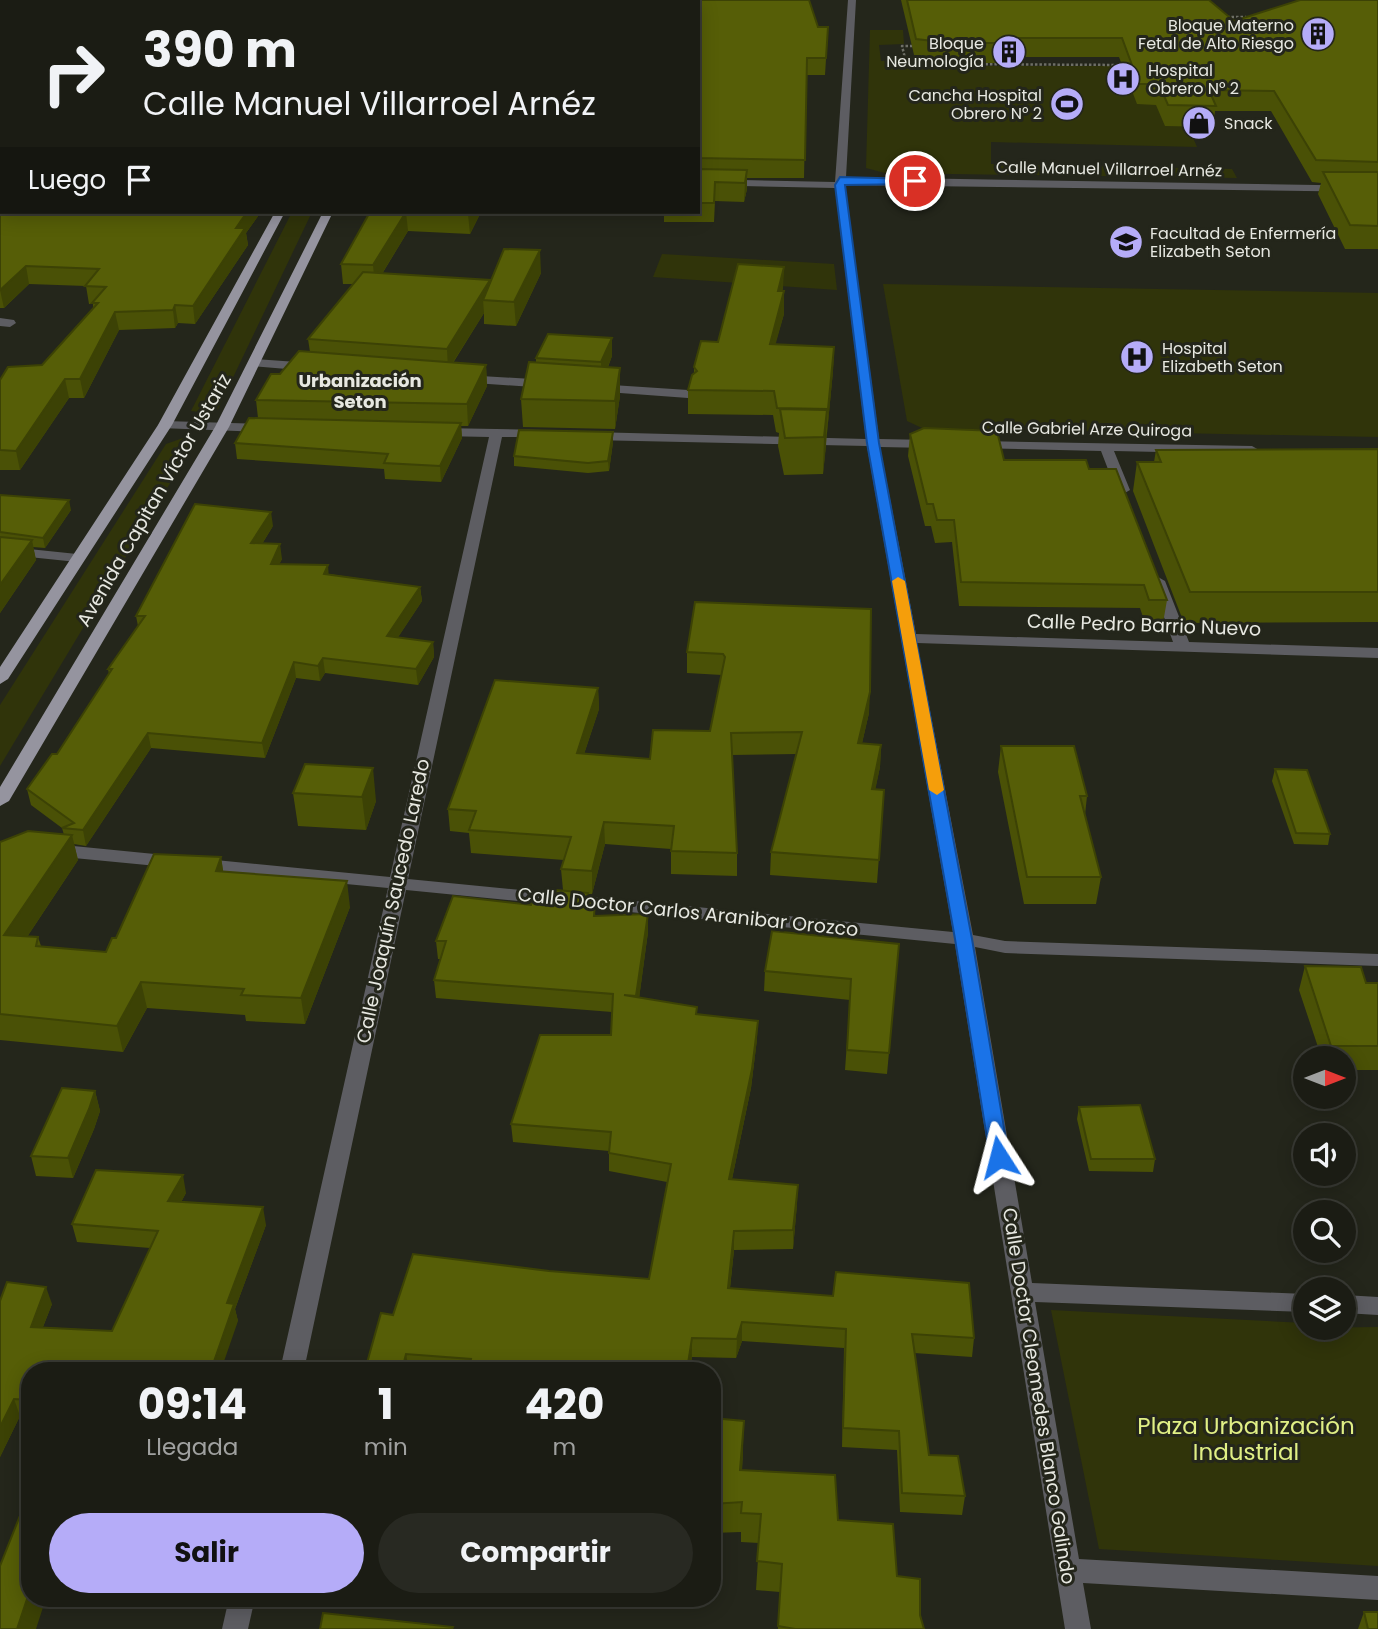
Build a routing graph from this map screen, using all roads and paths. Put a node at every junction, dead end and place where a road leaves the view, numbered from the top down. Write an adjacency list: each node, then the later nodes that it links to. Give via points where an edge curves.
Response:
1 (852, 0): 11 (street, Calle Doctor Cleomedes Blanco Galindo)
2 (1218, 18): 3 (path, via 1246,17)
3 (1249, 21)
4 (929, 46): 7 (path, via 902,46 905,58)
5 (1112, 55): 8 (path)
6 (931, 57): 8 (path, via 935,64)
7 (918, 58)
8 (1117, 65): 9 (path)
9 (1129, 65)
10 (700, 182): 11 (street, Calle Manuel Villarroel Arnéz)
11 (840, 183): 12 (street, Calle Manuel Villarroel Arnéz); 26 (street, Calle Doctor Cleomedes Blanco Galindo)
12 (1378, 189)
13 (279, 214): 19 (main road, Avenida Capitan Víctor Ustariz)
14 (327, 214): 15 (main road, Avenida Capitan Víctor Ustariz)
15 (255, 363): 16 (street); 20 (main road, Avenida Capitan Víctor Ustariz)
16 (321, 368)
17 (443, 377): 18 (street)
18 (688, 394)
19 (165, 425): 20 (street); 33 (main road, Avenida Capitan Víctor Ustariz)
20 (222, 427): 21 (street); 39 (main road, Avenida Capitan Víctor Ustariz)
21 (277, 428)
22 (428, 432): 23 (street)
23 (496, 433): 24 (street); 41 (street, Calle Joaquín Saucedo Laredo)
24 (552, 435)
25 (580, 435): 26 (street)
26 (873, 443): 27 (street); 35 (street, Calle Doctor Cleomedes Blanco Galindo)
27 (942, 444)
28 (969, 444): 29 (street, Calle Gabriel Arze Quiroga)
29 (1106, 447): 30 (street, Calle Gabriel Arze Quiroga); 31 (street)
30 (1269, 450)
31 (1130, 510)
32 (0, 550): 33 (street)
33 (77, 558): 38 (main road, Avenida Capitan Víctor Ustariz)
34 (1154, 572): 36 (street)
35 (909, 638): 36 (street, Calle Pedro Barrio Nuevo); 42 (street, Calle Doctor Cleomedes Blanco Galindo)
36 (1183, 647): 37 (street, Calle Pedro Barrio Nuevo)
37 (1378, 653)
38 (0, 678)
39 (0, 801)
40 (27, 847): 41 (street, Calle Doctor Carlos Aranibar Orozco)
41 (396, 884): 42 (street, Calle Doctor Carlos Aranibar Orozco); 48 (street, Calle Joaquín Saucedo Laredo)
42 (964, 939): 43 (street, Calle Doctor Carlos Aranibar Orozco, via 1005,947); 44 (street, Calle Doctor Cleomedes Blanco Galindo)
43 (1378, 960)
44 (1021, 1292): 45 (street); 49 (street, Calle Doctor Cleomedes Blanco Galindo)
45 (1293, 1302)
46 (1356, 1305): 47 (street)
47 (1378, 1306)
48 (294, 1362)
49 (1068, 1570): 50 (street); 53 (street, Calle Doctor Cleomedes Blanco Galindo)
50 (1378, 1588)
51 (240, 1607): 52 (street)
52 (235, 1629)
53 (1078, 1629)

